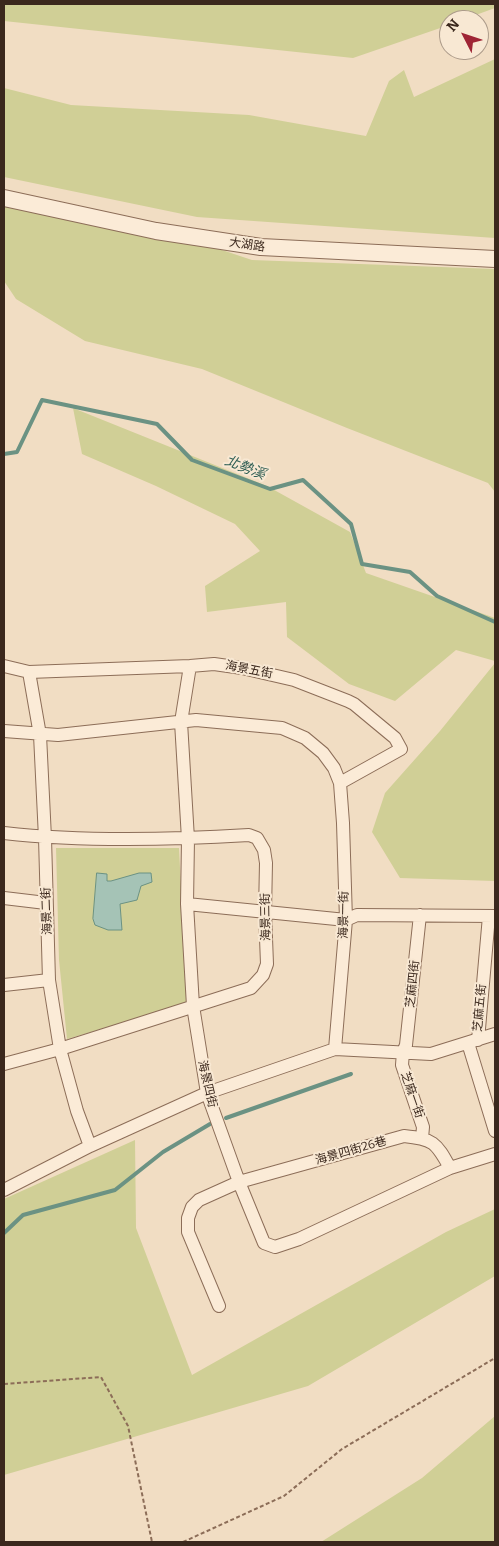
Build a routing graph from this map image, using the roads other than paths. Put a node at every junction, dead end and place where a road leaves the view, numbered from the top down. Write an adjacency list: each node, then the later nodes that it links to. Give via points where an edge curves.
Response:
1 (4, 198): 2 (street, 大湖路, via 156,231 260,248)
2 (495, 259)
3 (4, 666): 5 (street, 海景五街)
4 (190, 666): 5 (street, 海景五街); 6 (street, 海景四街); 9 (street, 海景五街, via 214,664 294,680 354,704 395,738 401,749)
5 (29, 672): 8 (street, 海景二街)
6 (181, 722): 8 (street, 海景一街); 9 (street, 海景一街, via 196,720 282,728 305,738 323,753); 12 (street, 海景四街)
7 (4, 730): 8 (street, 海景一街)
8 (40, 735): 11 (street, 海景二街)
9 (340, 784): 19 (street, 海景一街)
10 (4, 833): 11 (street, 海景三街)
11 (45, 838): 12 (street, 海景三街); 14 (street, 海景二街)
12 (188, 838): 15 (street, 海景四街); 16 (street, 海景三街, via 249,835 257,838 264,850 266,863)
13 (4, 898): 14 (street)
14 (46, 902): 20 (street, 海景二街)
15 (187, 904): 16 (street); 22 (street, 海景四街)
16 (265, 912): 19 (street); 22 (street, 海景三街, via 267,964 263,976 251,988)
17 (420, 915): 18 (street); 19 (street, via 357,915); 27 (street, 芝麻四街)
18 (492, 916): 24 (street, 芝麻五街)
19 (346, 920): 25 (street, 海景一街)
20 (49, 980): 21 (street); 26 (street, 海景二街)
21 (4, 985)
22 (193, 1006): 26 (street, 海景三街); 29 (street, 海景四街)
23 (495, 1034): 24 (street)
24 (473, 1041): 27 (street, via 431,1054); 30 (street)
25 (335, 1049): 27 (street); 29 (street)
26 (60, 1050): 28 (street, 海景三街); 32 (street, 海景二街)
27 (403, 1052): 31 (street, 芝麻一街, via 402,1064 423,1127)
28 (4, 1064)
29 (207, 1093): 32 (street); 35 (street, 海景四街)
30 (495, 1130)
31 (422, 1138): 34 (street, via 441,1151); 35 (street, 海景四街26巷, via 404,1136)
32 (90, 1146): 36 (street)
33 (495, 1154): 34 (street, 海景四街)
34 (450, 1168): 35 (street, 海景四街, via 299,1239 275,1247 264,1242)
35 (239, 1182): 37 (street, 海景四街26巷, via 199,1200 188,1218 188,1232)
36 (4, 1190)
37 (219, 1306)

